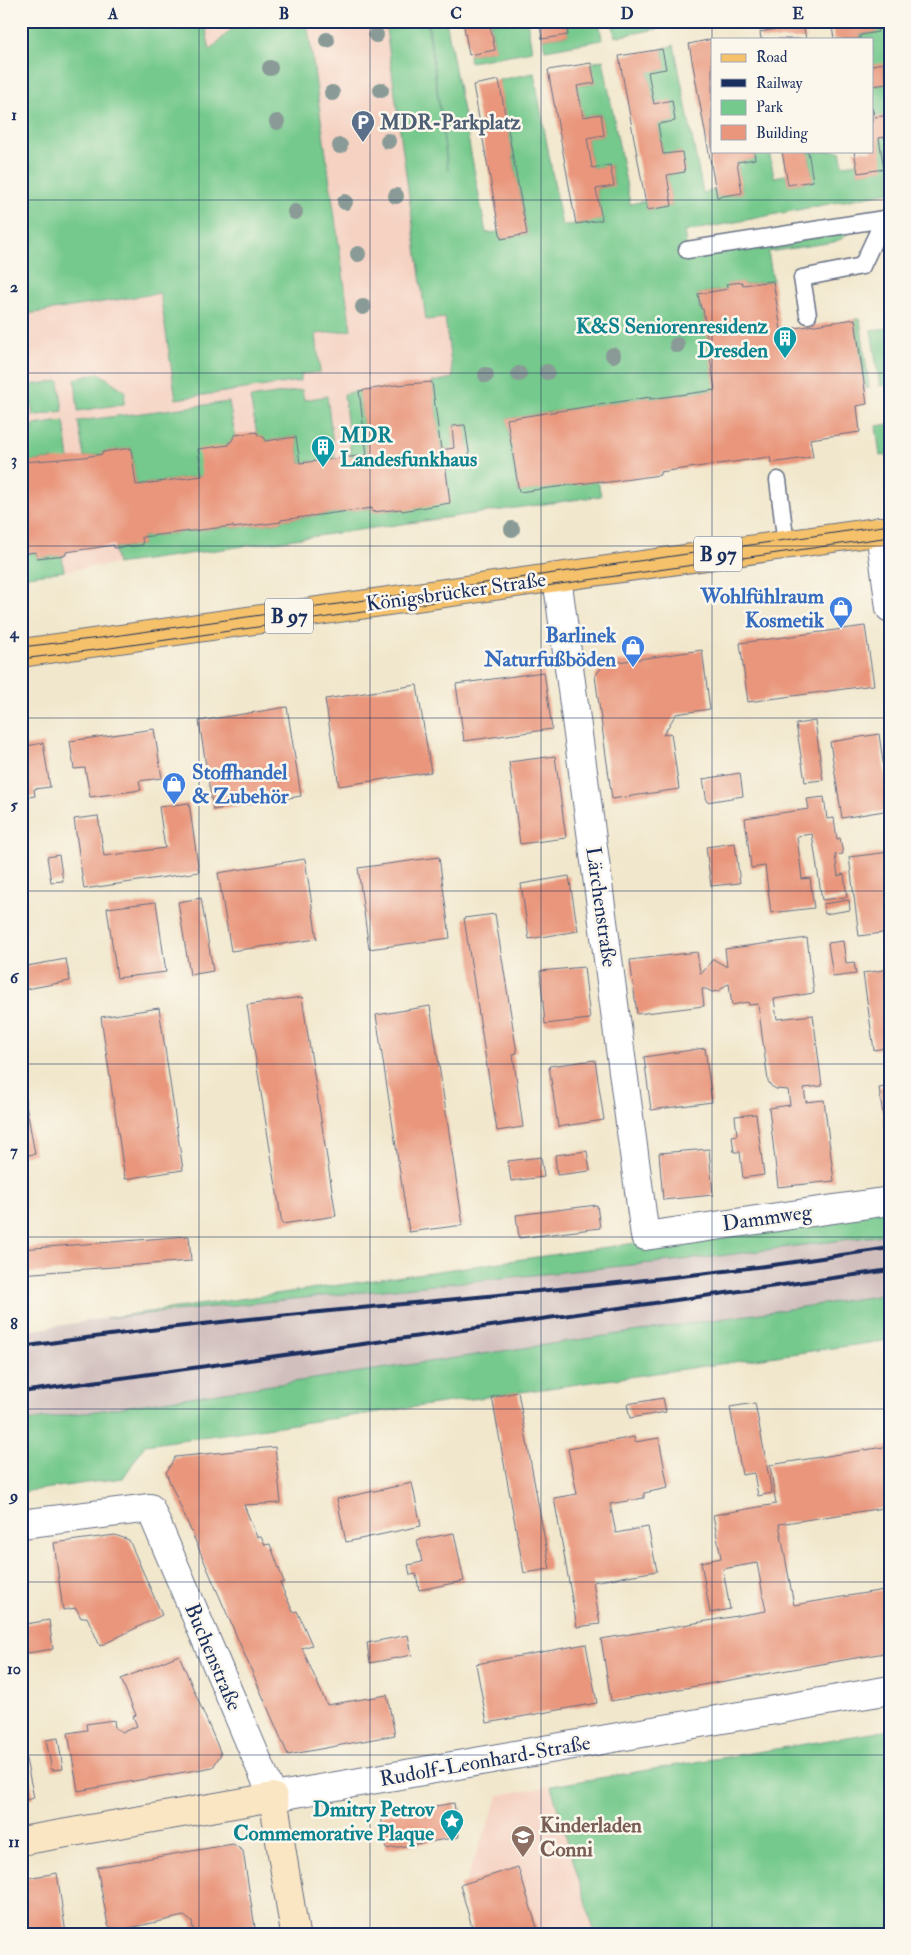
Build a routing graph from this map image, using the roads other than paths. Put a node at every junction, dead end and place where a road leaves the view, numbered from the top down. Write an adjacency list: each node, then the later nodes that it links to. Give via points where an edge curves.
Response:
1 (887, 218): 2 (lane); 3 (lane, via 862,266 802,278)
2 (687, 250)
3 (808, 315)
4 (778, 480): 6 (lane)
5 (885, 531): 6 (main road, Königsbrücker Straße / B 97); 8 (street)
6 (786, 545): 7 (main road, Königsbrücker Straße / B 97)
7 (557, 578): 9 (main road, Königsbrücker Straße / B 97); 11 (street, Lärchenstraße)
8 (890, 608)
9 (21, 653)
10 (890, 1201): 11 (street, Dammweg)
11 (644, 1236)
12 (21, 1524): 14 (street, Buchenstraße, via 150,1508)
13 (890, 1690): 14 (street, Rudolf-Leonhard-Straße)
14 (273, 1798): 15 (street, Rudolf-Leonhard-Straße); 16 (street, Buchenstraße)
15 (21, 1841)
16 (295, 1934)

